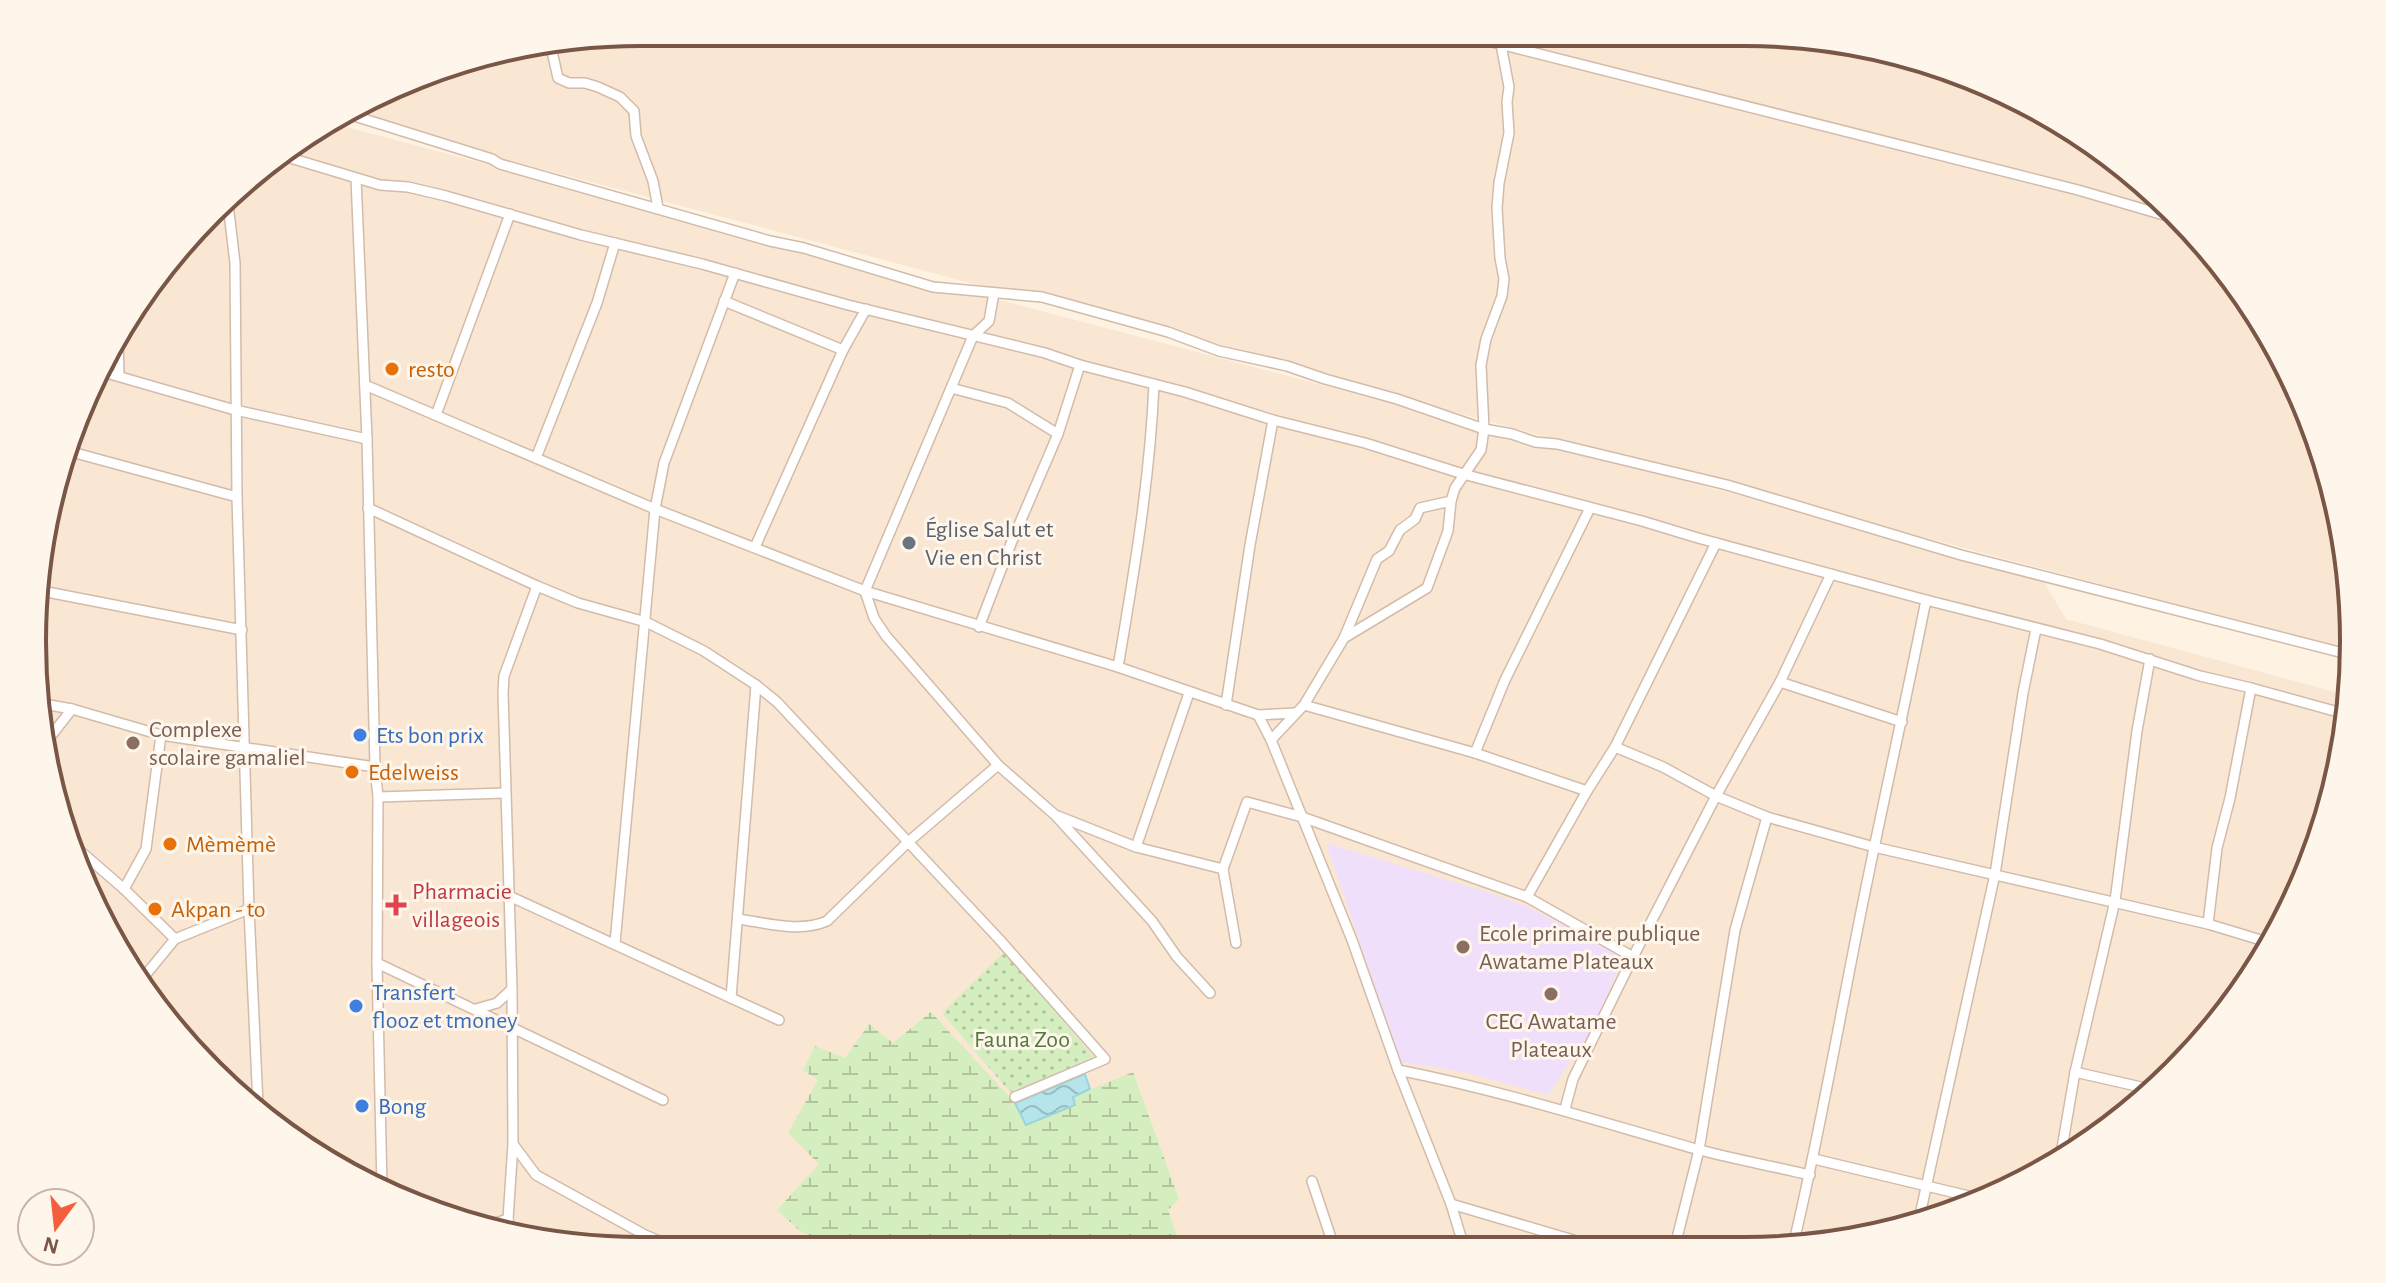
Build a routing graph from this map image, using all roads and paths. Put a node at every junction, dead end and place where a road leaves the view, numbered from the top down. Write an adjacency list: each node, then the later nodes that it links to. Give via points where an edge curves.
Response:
1 (1502, 46): 28 (street, via 1509,87 1509,133 1497,208 1504,279 1481,365)
2 (1510, 46): 10 (street)
3 (552, 53): 7 (street, via 558,78 598,87 634,111 636,136)
4 (359, 118): 7 (street)
5 (293, 159): 6 (street)
6 (356, 178): 9 (street); 23 (street)
7 (658, 208): 13 (street, via 933,287)
8 (229, 212): 25 (street, via 235,263)
9 (510, 214): 11 (street); 26 (street)
10 (2159, 214)
11 (615, 243): 12 (street); 32 (street)
12 (735, 273): 14 (street); 15 (street)
13 (994, 293): 16 (street, via 989,321); 28 (street, via 1042,297)
14 (724, 301): 17 (street); 38 (street, via 664,463)
15 (866, 309): 16 (street); 17 (street)
16 (973, 336): 19 (street); 24 (street)
17 (843, 350): 40 (street)
18 (118, 357): 21 (street)
19 (1080, 365): 22 (street); 29 (street)
20 (109, 374): 21 (street)
21 (119, 376): 25 (street)
22 (1154, 384): 27 (street); 53 (street, via 1152,441)
23 (365, 385): 26 (street); 30 (street)
24 (951, 388): 29 (street, via 1008,403); 43 (street)
25 (235, 410): 30 (street); 34 (street)
26 (436, 415): 32 (street)
27 (1273, 420): 33 (street); 59 (street)
28 (1484, 429): 33 (street, via 1481,450); 51 (street, via 1702,479 1961,555)
29 (1058, 434): 47 (street)
30 (367, 439): 36 (street)
31 (77, 453): 34 (street)
32 (536, 458): 38 (street)
33 (1463, 474): 35 (street); 37 (street)
34 (237, 497): 49 (street)
35 (1451, 501): 50 (street, via 1420,508 1389,551 1377,559); 50 (street, via 1448,531 1427,588)
36 (368, 508): 42 (street); 73 (street)
37 (1590, 508): 39 (street); 71 (street)
38 (655, 509): 40 (street); 46 (street)
39 (1716, 543): 41 (street); 69 (street)
40 (755, 547): 43 (street)
41 (1831, 574): 45 (street); 54 (street)
42 (537, 586): 46 (street); 75 (street, via 504,676)
43 (865, 591): 47 (street); 72 (street, via 886,636)
44 (48, 592): 49 (street)
45 (1926, 600): 48 (street); 65 (street)
46 (646, 622): 55 (street); 96 (street)
47 (979, 627): 53 (street)
48 (2036, 629): 52 (street); 86 (street)
49 (242, 630): 70 (street)
50 (1344, 638): 60 (street)
51 (2340, 652)
52 (2150, 659): 56 (street); 90 (street)
53 (1118, 667): 57 (street)
54 (1780, 682): 65 (street); 76 (street)
55 (756, 685): 81 (street, via 797,722); 92 (street)
56 (2251, 688): 62 (street); 93 (street, via 2217,848)
57 (1189, 693): 59 (street); 82 (street)
58 (50, 705): 61 (street)
59 (1226, 705): 64 (street)
60 (1304, 705): 63 (street); 71 (street)
61 (72, 709): 66 (street); 67 (street)
62 (2336, 711)
63 (1296, 713): 64 (street); 68 (street)
64 (1258, 715): 68 (street)
65 (1902, 722): 83 (street)
66 (53, 733)
67 (161, 735): 70 (street); 87 (street, via 146,849)
68 (1271, 740): 79 (street)
69 (1615, 747): 74 (street); 76 (street)
70 (245, 748): 73 (street); 91 (street)
71 (1475, 753): 74 (street)
72 (998, 765): 78 (street); 81 (street)
73 (375, 767): 77 (street)
74 (1587, 791): 89 (street)
75 (505, 793): 77 (street); 88 (street)
76 (1716, 796): 80 (street); 98 (street)
77 (378, 797): 99 (street)
78 (1055, 815): 82 (street); 102 (street)
79 (1302, 817): 85 (street, via 1247,802); 89 (street); 107 (street)
80 (1767, 817): 83 (street); 116 (street, via 1735,930)
81 (907, 843): 92 (street, via 827,921 800,927); 111 (street, via 1105,1059)
82 (1136, 847): 85 (street)
83 (1874, 847): 86 (street); 117 (street)
84 (86, 856): 87 (street)
85 (1223, 869): 97 (street)
86 (1995, 874): 90 (street); 121 (street)
87 (124, 889): 94 (street)
88 (507, 895): 96 (street); 101 (street)
89 (1527, 897): 98 (street)
90 (2115, 901): 93 (street); 108 (street)
91 (249, 909): 94 (street); 110 (street)
92 (738, 919): 103 (street)
93 (2208, 924): 95 (street)
94 (175, 939): 100 (street)
95 (2260, 940)
96 (615, 943): 103 (street)
97 (1236, 943)
98 (1633, 957): 113 (street, via 1573,1079)
99 (377, 963): 104 (street); 119 (street)
100 (147, 973)
101 (512, 989): 104 (street, via 497,1003); 106 (street)
102 (1210, 993)
103 (731, 998): 105 (street)
104 (476, 1009): 106 (street)
105 (779, 1020)
106 (511, 1026): 112 (street); 114 (street)
107 (1398, 1070): 113 (street); 123 (street)
108 (2075, 1072): 109 (street); 115 (street)
109 (2140, 1087)
110 (258, 1096)
111 (1015, 1097)
112 (663, 1100)
113 (1565, 1109): 116 (street)
114 (513, 1144): 125 (street); 129 (street, via 536,1175)
115 (2063, 1144)
116 (1699, 1150): 118 (street); 133 (street)
117 (1814, 1159): 118 (street); 121 (street)
118 (1810, 1175): 128 (street)
119 (382, 1178)
120 (1312, 1181): 130 (street)
121 (1928, 1186): 122 (street); 124 (street)
122 (1964, 1195)
123 (1451, 1204): 131 (street); 132 (street)
124 (1922, 1210)
125 (508, 1219): 126 (street); 127 (street)
126 (503, 1221)
127 (508, 1222)
128 (1796, 1235)
129 (650, 1237)
130 (1331, 1237)
131 (1461, 1237)
132 (1563, 1237)
133 (1677, 1237)

